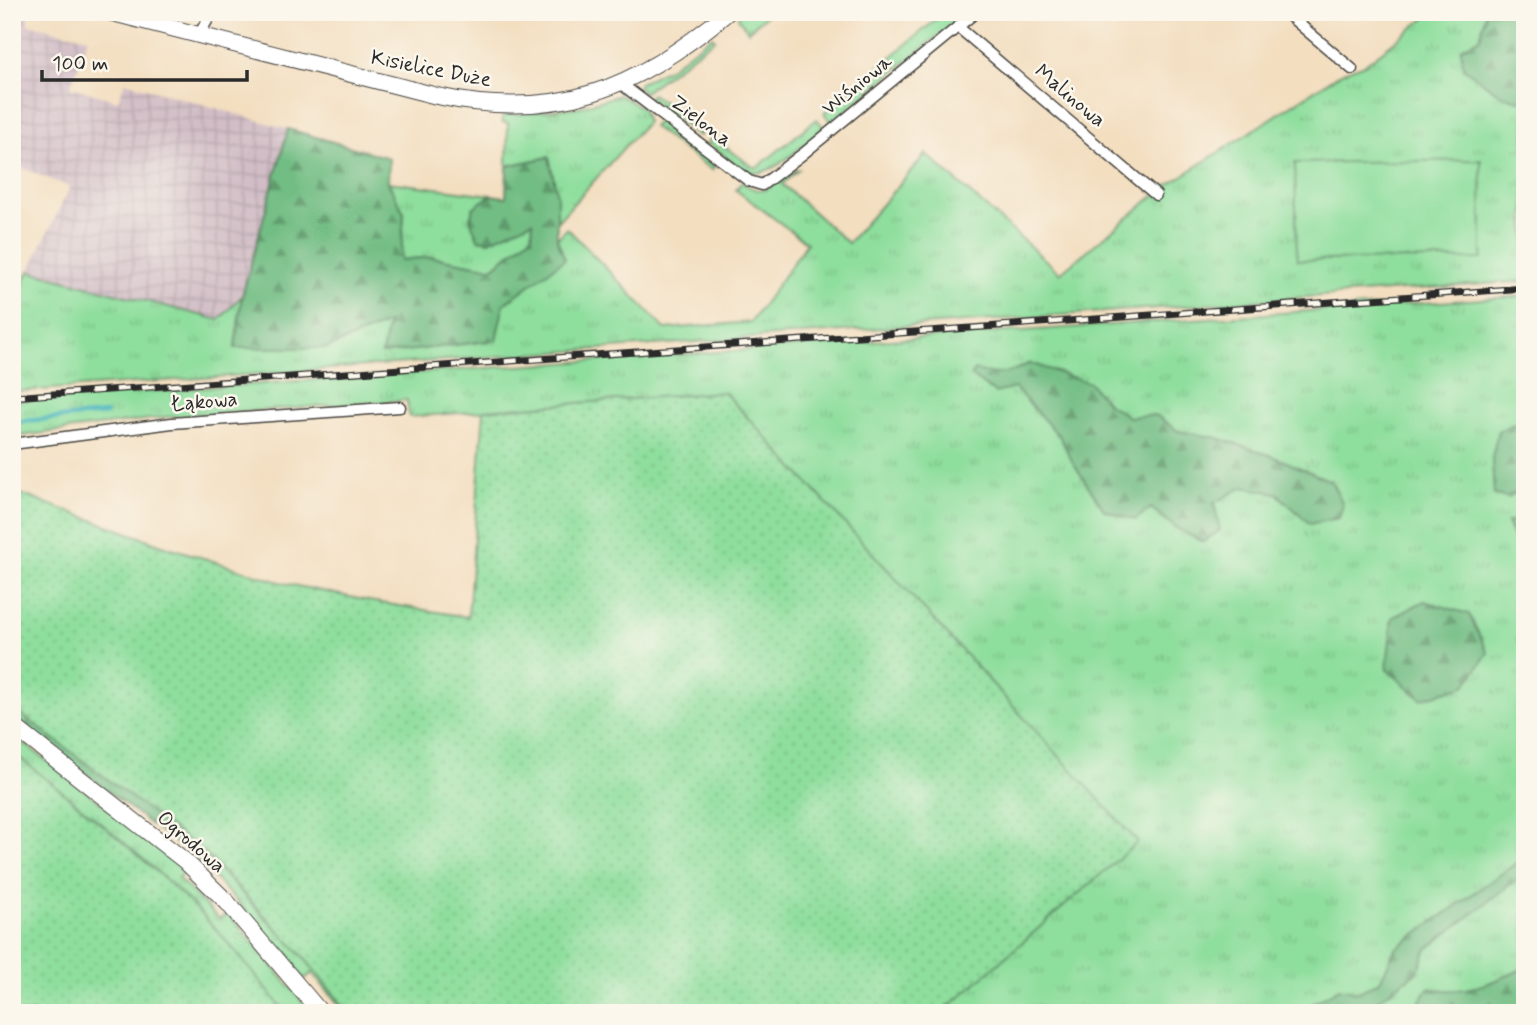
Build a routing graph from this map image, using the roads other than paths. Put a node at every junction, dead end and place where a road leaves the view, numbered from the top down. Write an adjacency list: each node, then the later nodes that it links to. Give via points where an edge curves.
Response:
1 (109, 12): 7 (street, Kisielice Duże)
2 (212, 12): 7 (street)
3 (728, 12): 9 (street, Kisielice Duże, via 672,56)
4 (976, 12): 6 (street, Wiśniowa)
5 (1285, 12): 8 (street)
6 (958, 27): 10 (street, Wiśniowa); 11 (street, Malinowa)
7 (200, 35): 9 (street, Kisielice Duże, via 465,101 549,103)
8 (1352, 69)
9 (620, 83): 10 (street, Zielona, via 749,181)
10 (762, 185)
11 (1156, 195)
12 (400, 407): 13 (street, Łąkowa, via 172,423)
13 (12, 444)
14 (12, 725): 15 (street, Ogrodowa, via 185,861 227,902)
15 (321, 1013)

